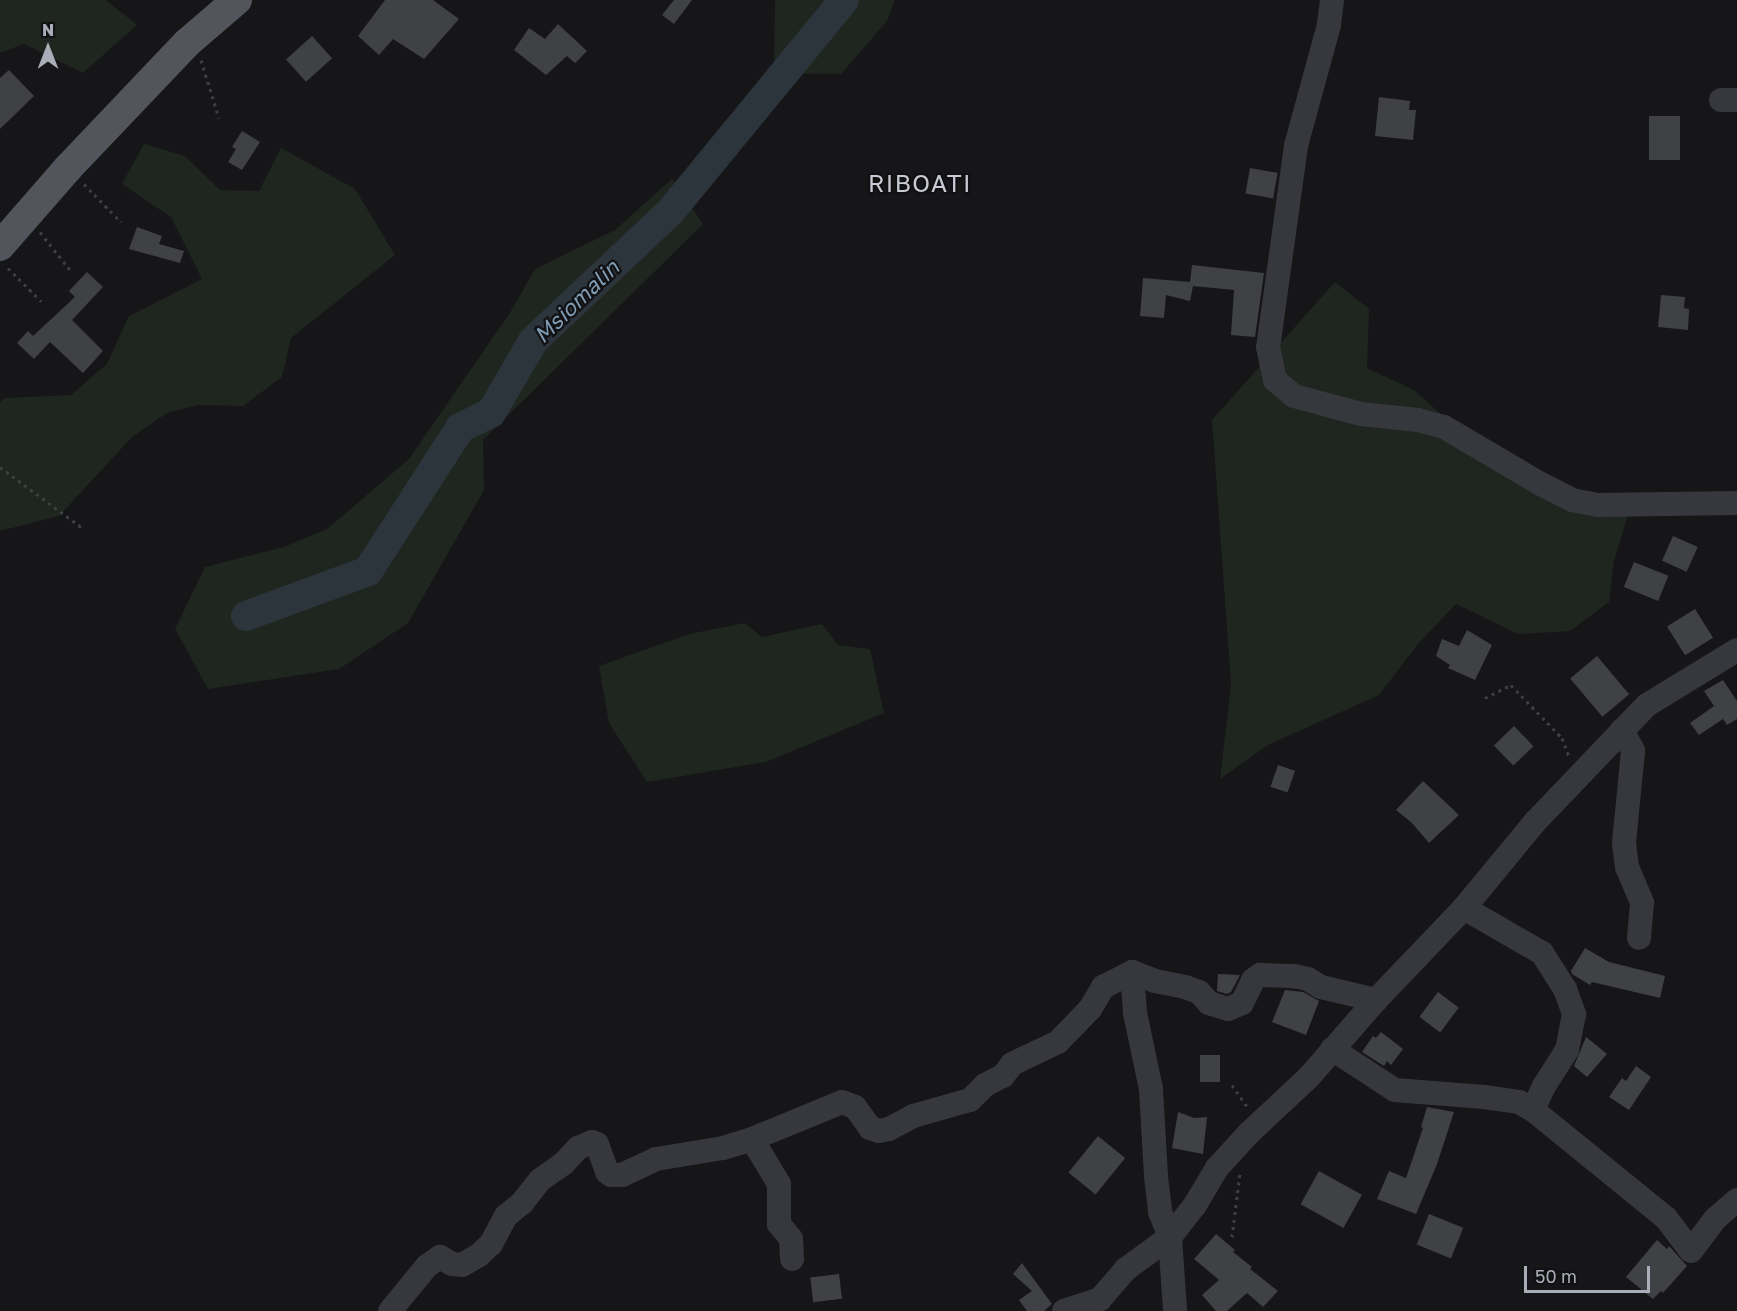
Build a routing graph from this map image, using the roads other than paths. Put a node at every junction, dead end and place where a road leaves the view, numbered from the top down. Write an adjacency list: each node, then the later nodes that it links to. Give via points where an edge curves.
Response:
1 (237, 0): 3 (main road, via 187,43)
2 (1332, 0): 4 (street, via 1329,25 1296,146 1268,347 1275,380 1294,396 1361,414 1444,427 1572,500 1597,505)
3 (0, 246)
4 (1737, 503)
5 (1737, 650): 6 (street, via 1656,698)
6 (1622, 730): 7 (street, via 1534,822); 8 (street, via 1633,751 1624,843 1627,867 1642,903)
7 (1464, 908): 10 (street); 12 (street, via 1542,953 1565,989 1574,1014 1568,1050)
8 (1639, 938)
9 (1131, 972): 10 (street, via 1199,992 1209,1003 1228,1009 1242,1003 1252,980 1260,975 1294,976); 13 (street, via 1103,987 1090,1009 1058,1042 1012,1064 1003,1076 985,1085 970,1100 913,1116 879,1131 870,1128 855,1107 842,1102); 15 (street, via 1151,1089 1160,1212)
10 (1376, 1000): 11 (street)
11 (1332, 1049): 12 (street, via 1395,1090 1519,1102); 15 (street, via 1310,1077 1217,1168 1195,1206)
12 (1533, 1110): 14 (street, via 1666,1218 1691,1251 1715,1219)
13 (752, 1139): 16 (street, via 779,1184 779,1224 791,1239); 17 (street, via 656,1159 632,1172 611,1175 597,1144 578,1148 506,1216 491,1244 479,1255 462,1265 440,1257 427,1266)
14 (1737, 1200)
15 (1170, 1237): 18 (street, via 1126,1269 1100,1299); 19 (street)
16 (792, 1259)
17 (390, 1311)
18 (1064, 1311)
19 (1175, 1311)

